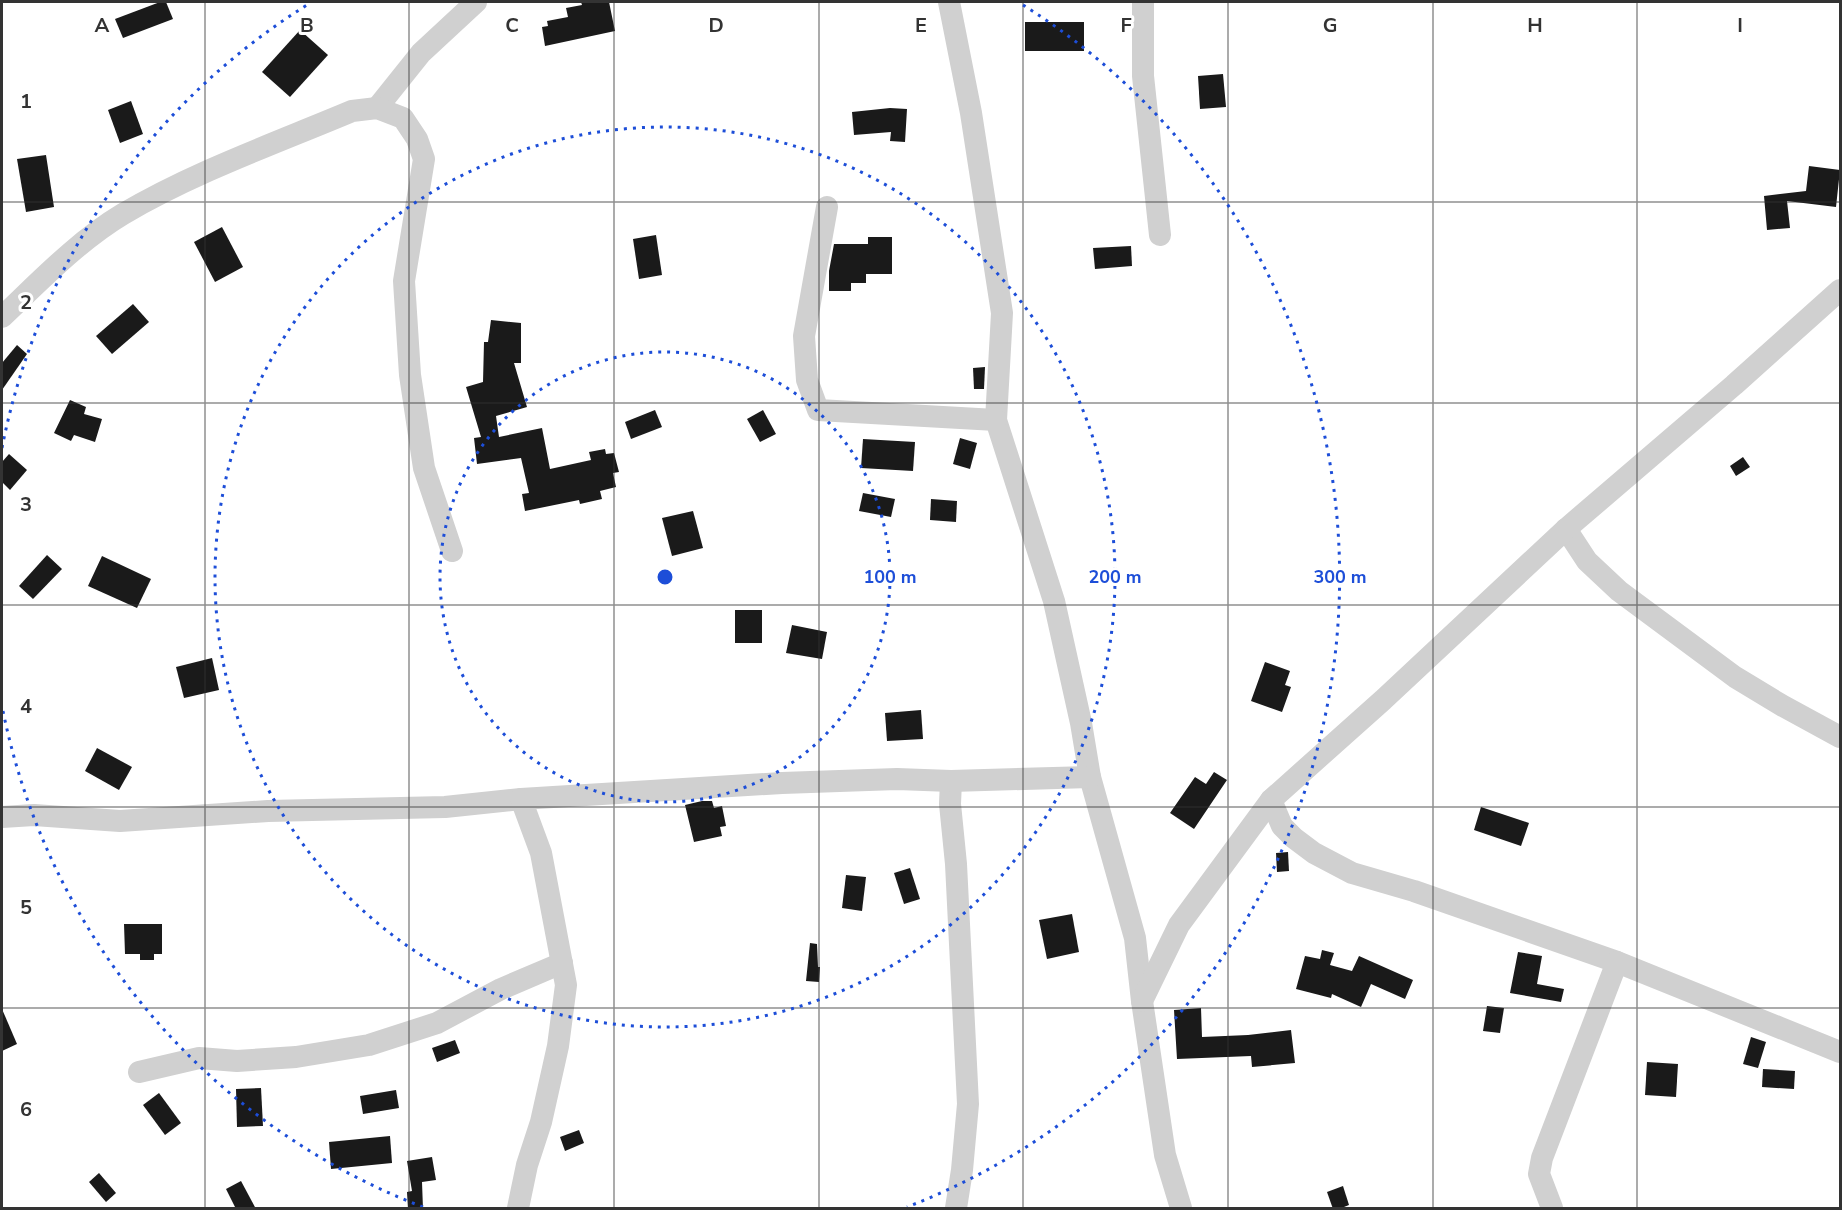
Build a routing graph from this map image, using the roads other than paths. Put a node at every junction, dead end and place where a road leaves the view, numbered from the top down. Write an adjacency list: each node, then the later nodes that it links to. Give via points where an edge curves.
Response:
1 (476, 2): 4 (street, via 421,53)
2 (949, 2): 9 (street, via 971,113 1002,313)
3 (1143, 2): 6 (street, via 1143,76)
4 (377, 108): 8 (street, via 352,111 176,186 122,215 79,246); 11 (street, via 403,118 424,159 404,281 410,375 424,468)
5 (827, 207): 9 (street, via 804,336 807,380 818,411)
6 (1160, 235)
7 (1840, 290): 10 (street)
8 (2, 317)
9 (996, 420): 13 (street, via 1054,601)
10 (1566, 529): 12 (street, via 1587,561 1619,591 1735,677); 16 (street)
11 (452, 551)
12 (1840, 737)
13 (1090, 777): 14 (street); 20 (street, via 1135,938)
14 (951, 781): 15 (street, via 782,783); 24 (street, via 968,1104)
15 (520, 799): 17 (street, via 445,807 268,811 120,821 34,815); 19 (street, via 541,853)
16 (1271, 800): 18 (street, via 1282,826 1294,838 1352,873); 20 (street, via 1179,925)
17 (2, 817)
18 (1617, 962): 21 (street); 26 (street, via 1542,1158 1539,1174)
19 (562, 963): 22 (street, via 437,1023 369,1045 284,1058 199,1058); 23 (street, via 566,985 558,1046)
20 (1142, 1001): 25 (street, via 1165,1155)
21 (1840, 1052)
22 (139, 1072)
23 (518, 1209)
24 (956, 1209)
25 (1181, 1209)
26 (1552, 1209)

